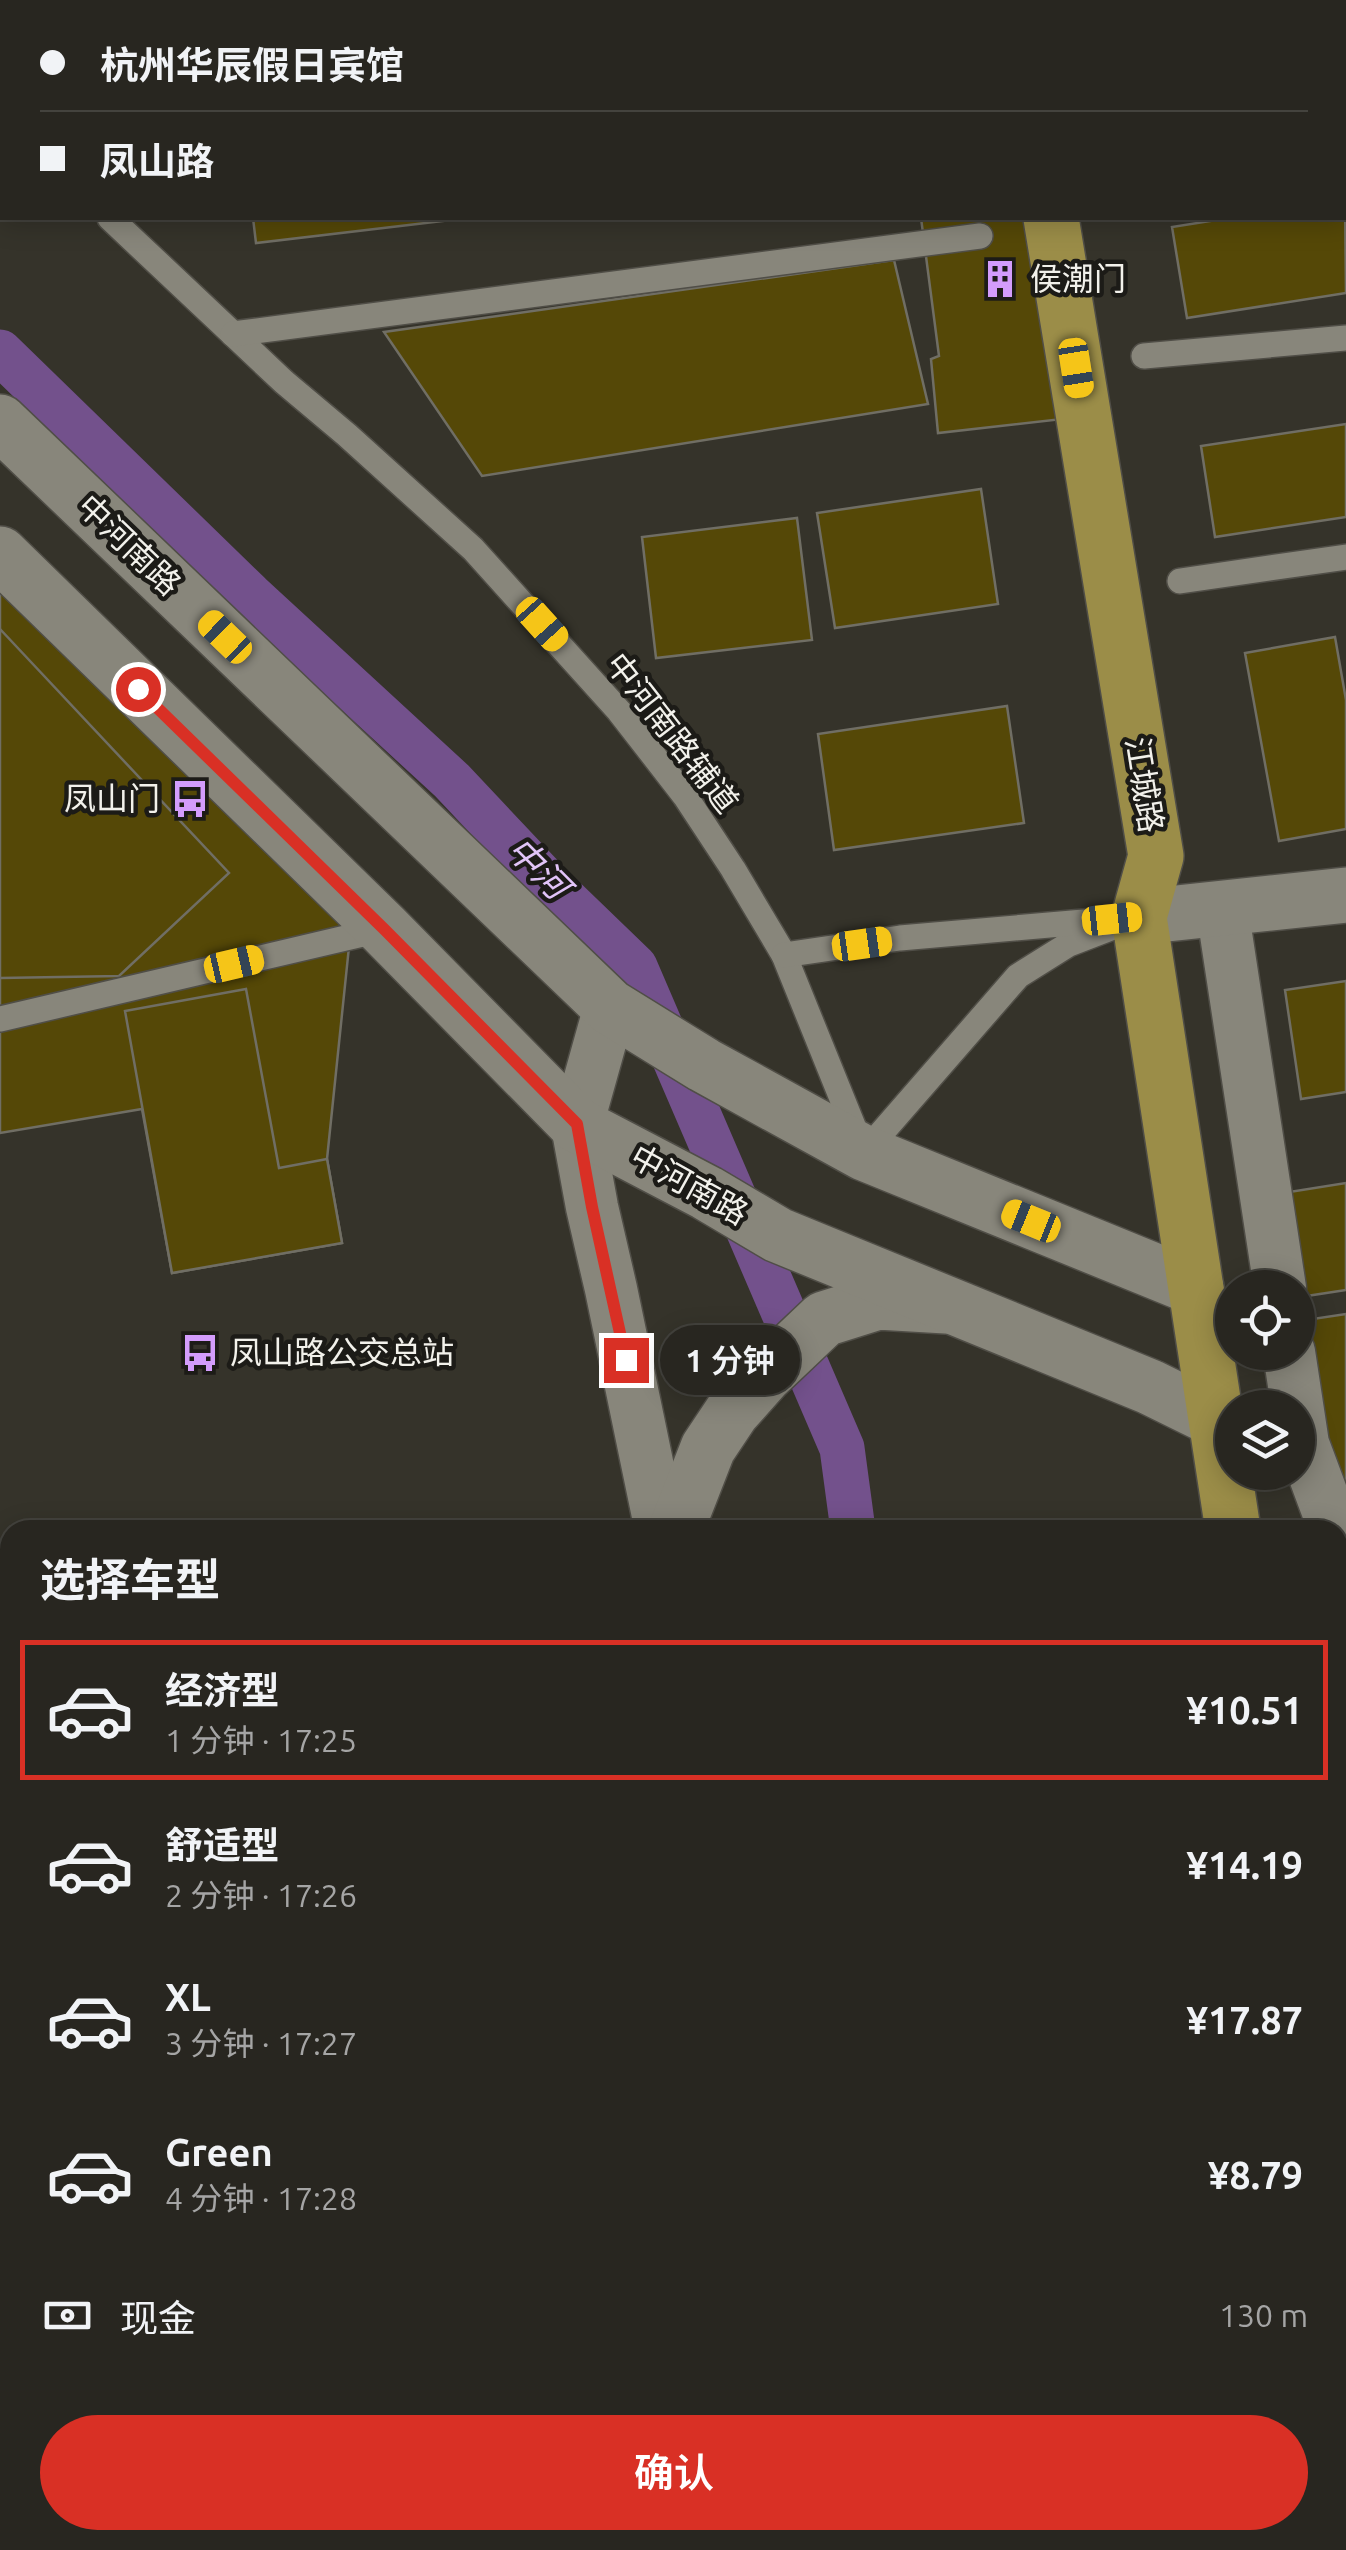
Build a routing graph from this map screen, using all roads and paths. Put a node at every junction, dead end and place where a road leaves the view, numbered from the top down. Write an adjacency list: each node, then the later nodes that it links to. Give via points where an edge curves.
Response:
1 (112, 220): 4 (lane, 中河南路辅道)
2 (1051, 220): 13 (main road, 江城路, via 1156,856)
3 (980, 236): 4 (lane)
4 (233, 334): 15 (lane, 中河南路辅道, via 472,549 619,711 685,796)
5 (1346, 338): 6 (lane)
6 (1144, 356)
7 (0, 422): 16 (main road, 中河南路)
8 (0, 554): 14 (main road, 中河南路)
9 (1346, 557): 10 (lane)
10 (1180, 581)
11 (1346, 895): 12 (main road)
12 (1222, 908): 13 (main road); 20 (street)
13 (1139, 916): 15 (lane); 19 (lane, via 1069,944 1018,976); 21 (main road, 江城路)
14 (384, 929): 17 (lane); 18 (main road, 中河南路)
15 (784, 955): 19 (lane, 中河南路辅道)
16 (621, 1014): 18 (street); 19 (main road, 中河南路)
17 (0, 1019)
18 (577, 1124): 22 (main road, 中河南路, via 778,1235); 27 (street)
19 (864, 1153): 21 (main road, 中河南路)
20 (1277, 1270)
21 (1196, 1288): 24 (main road, 江城路)
22 (956, 1307): 25 (main road, 中河南路); 28 (main road, via 878,1302 824,1319 732,1412 708,1448)
23 (1293, 1370): 30 (street, via 1303,1444)
24 (1215, 1407)
25 (1215, 1419)
26 (1227, 1490): 29 (main road, 江城路)
27 (660, 1520)
28 (680, 1520)
29 (1232, 1520)
30 (1331, 1520)

